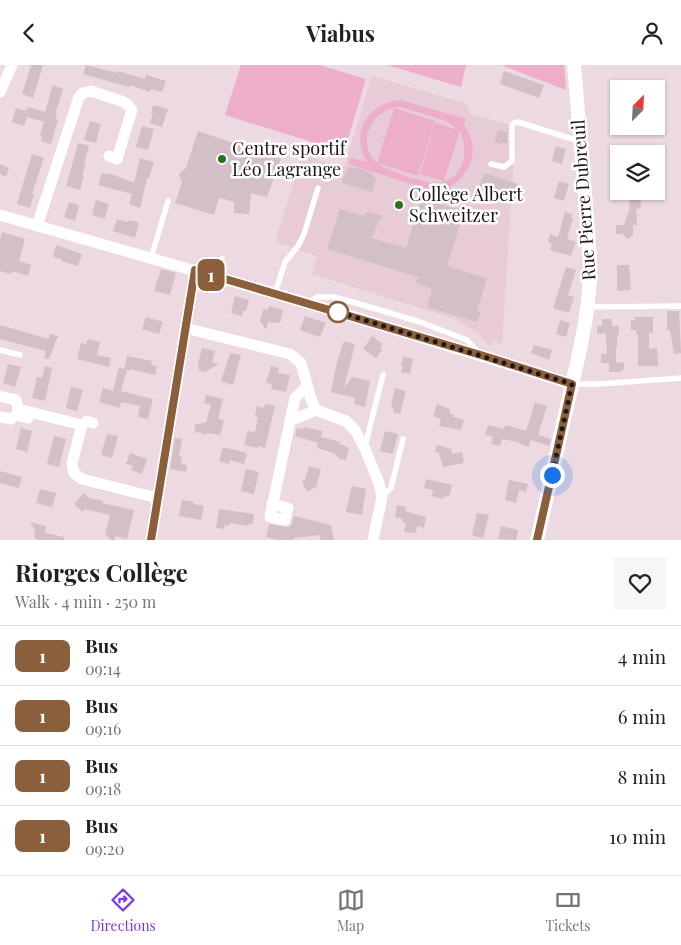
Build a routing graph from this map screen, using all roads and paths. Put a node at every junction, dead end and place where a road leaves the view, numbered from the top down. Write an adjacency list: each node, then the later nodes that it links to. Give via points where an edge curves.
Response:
1 (12, 65): 3 (street)
2 (574, 65): 4 (street, Rue Pierre Dubreuil)
3 (0, 92)
4 (581, 141): 6 (lane, via 514,123 512,161 504,167); 17 (street, Rue Pierre Dubreuil, via 590,256)
5 (109, 156): 10 (street, via 117,159 132,111 124,102 91,91 82,93)
6 (491, 164)
7 (318, 188): 15 (lane, via 304,234 285,262)
8 (168, 201): 11 (lane)
9 (0, 215): 10 (street)
10 (37, 226): 11 (street)
11 (151, 258): 13 (street)
12 (222, 258): 14 (lane)
13 (195, 270): 14 (street); 18 (street)
14 (216, 276): 15 (street)
15 (275, 293): 23 (street)
16 (681, 305): 17 (lane)
17 (588, 307): 23 (street, Rue Pierre Dubreuil)
18 (185, 328): 24 (street, via 290,354 300,363); 33 (street)
19 (0, 350): 20 (lane)
20 (20, 355)
21 (383, 375): 31 (lane)
22 (681, 378): 23 (lane)
23 (572, 384): 37 (street, Rue Pierre Dubreuil)
24 (307, 387): 26 (street); 29 (street, via 295,398)
25 (0, 396): 27 (street, via 16,400)
26 (316, 410): 29 (street); 31 (street, via 346,421 355,430)
27 (17, 412): 28 (street, via 11,419); 33 (street, via 85,426 72,463 74,473 82,479)
28 (0, 417)
29 (290, 421): 34 (street)
30 (403, 439): 32 (lane, via 391,488)
31 (364, 449): 32 (street)
32 (382, 497): 36 (street)
33 (157, 498): 35 (street)
34 (272, 504)
35 (150, 540)
36 (373, 540)
37 (537, 540)

